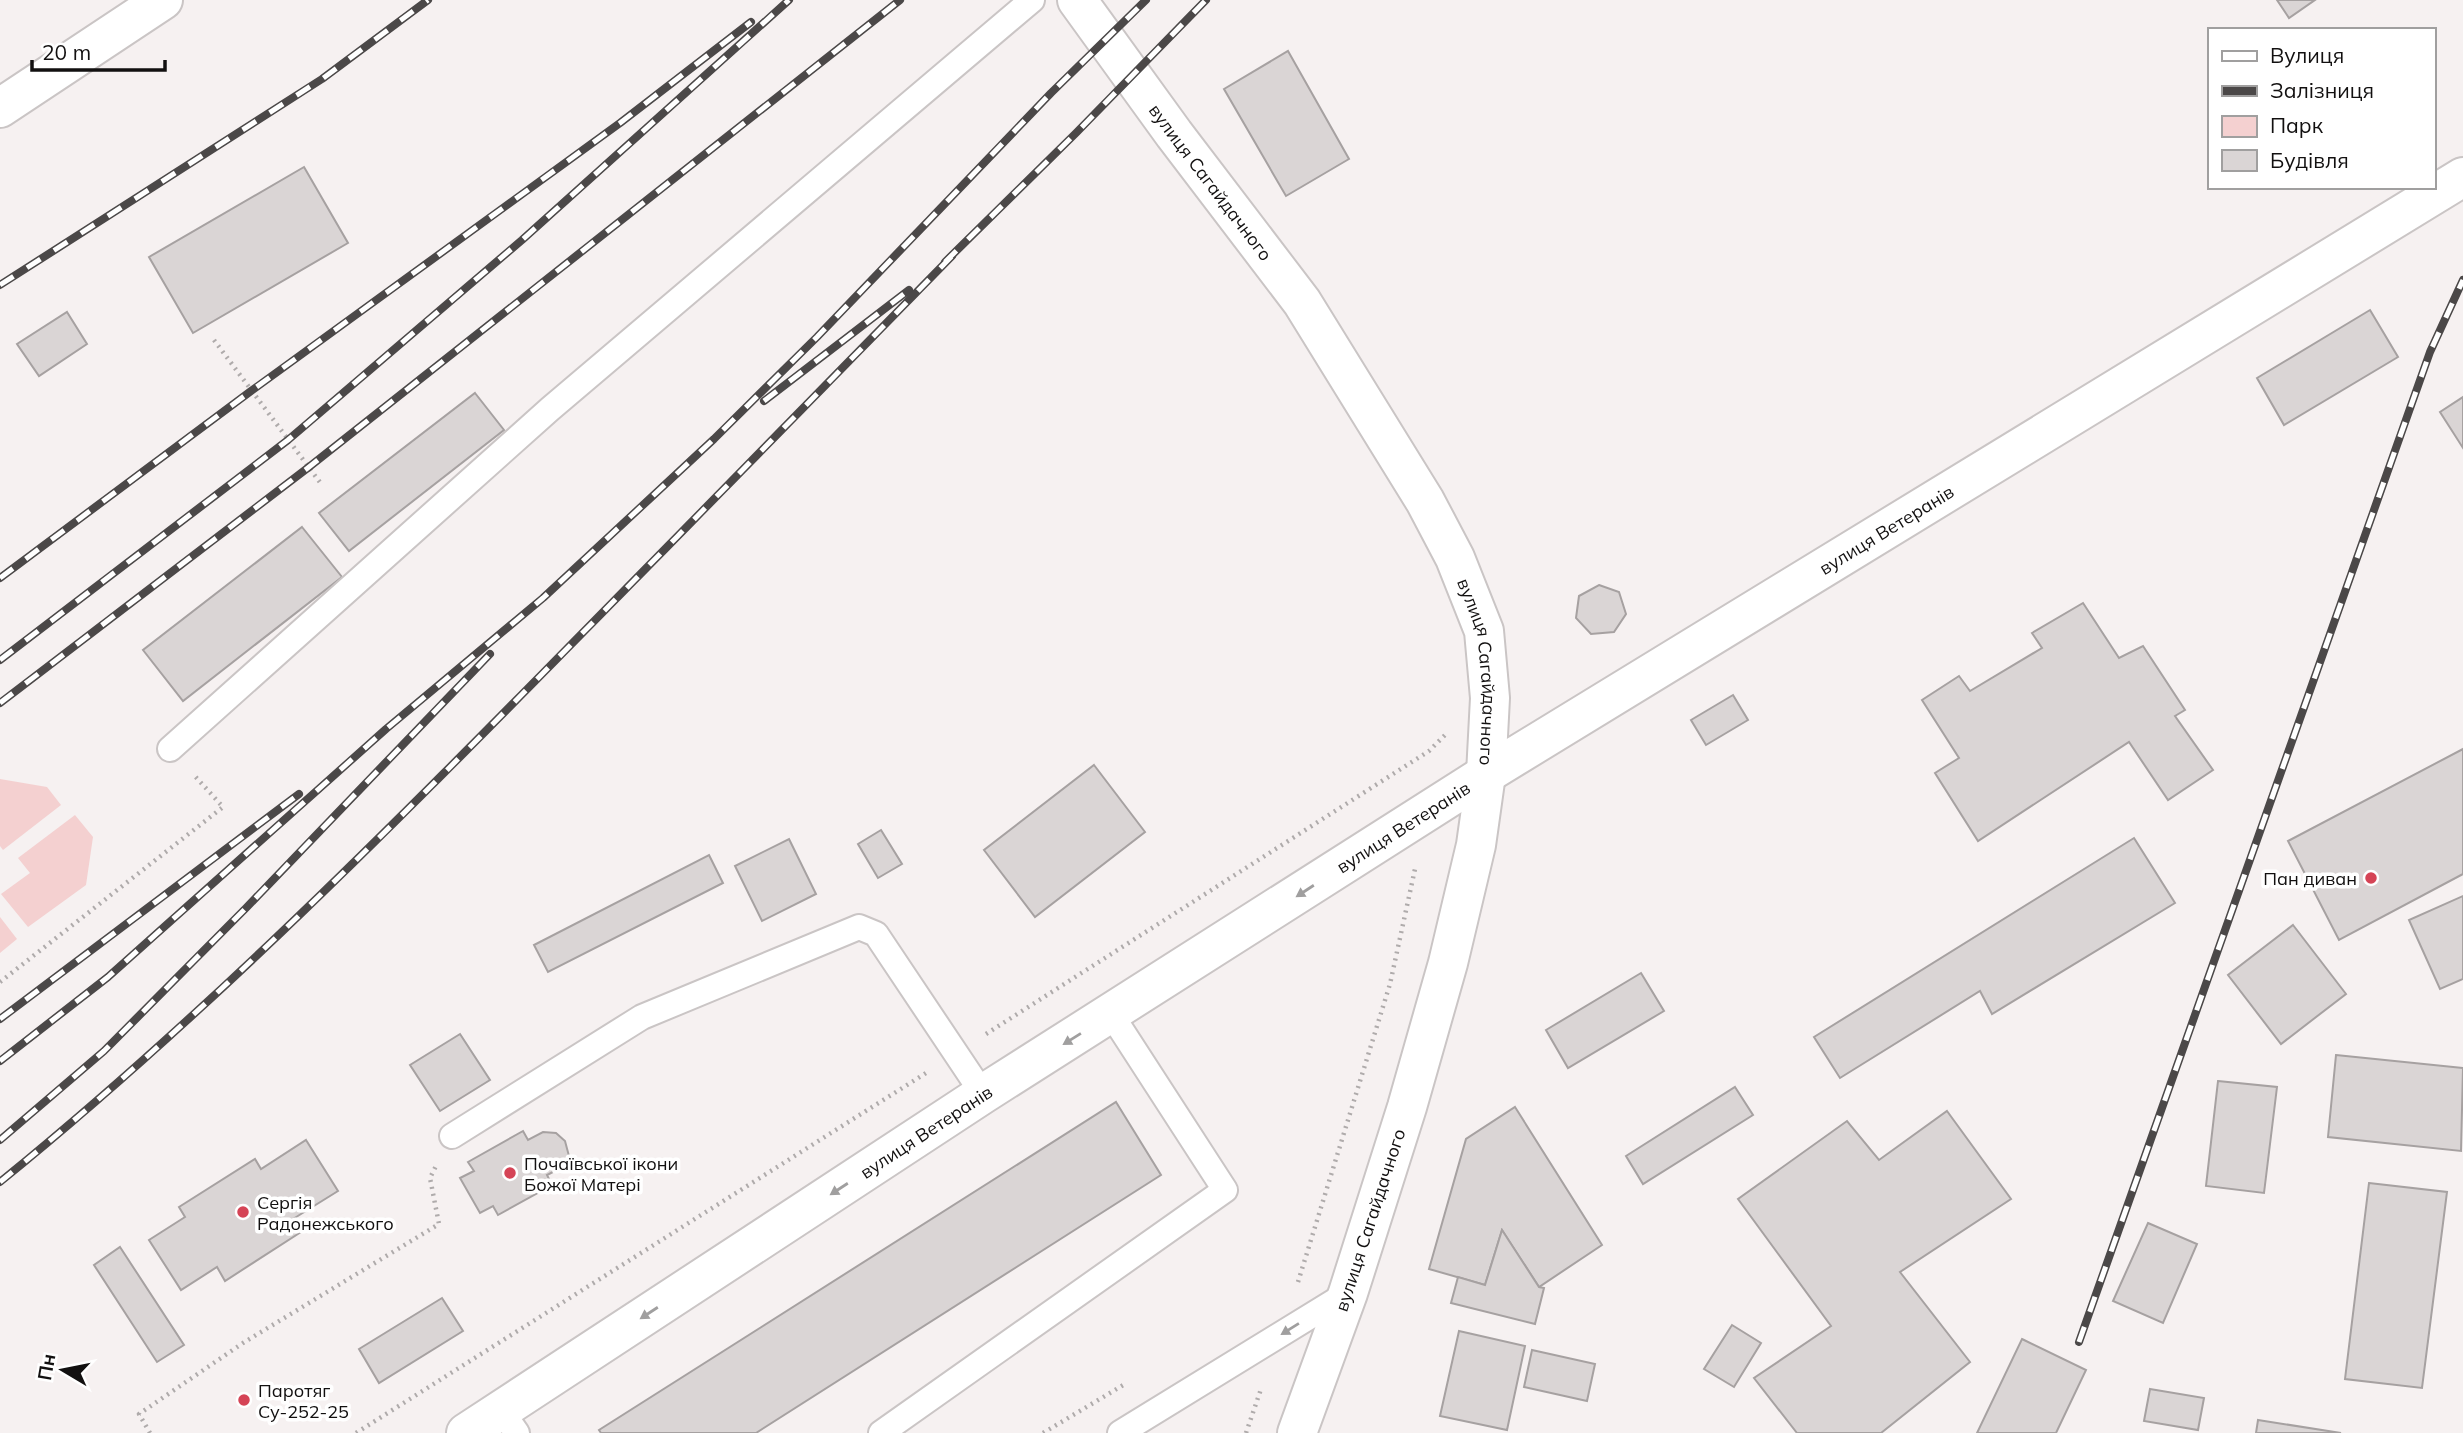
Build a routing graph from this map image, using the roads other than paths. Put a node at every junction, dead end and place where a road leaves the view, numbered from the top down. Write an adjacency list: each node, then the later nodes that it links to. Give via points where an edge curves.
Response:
1 (163, 0): 4 (main road)
2 (1032, 0): 6 (lane, via 550,409)
3 (1077, 0): 7 (main road, вулиця Сагайдачного, via 1303,302 1425,501 1455,558 1484,631 1490,698)
4 (0, 108)
5 (2463, 177): 7 (main road, вулиця Ветеранів)
6 (170, 749)
7 (1486, 774): 8 (main road, вулиця Ветеранів, one-way to 8); 11 (main road, вулиця Сагайдачного, via 1476,845 1448,964)
8 (1111, 1014): 9 (main road, вулиця Ветеранів, one-way to 9); 14 (lane, via 1226,1190)
9 (983, 1094): 10 (lane, via 876,934 859,927 642,1017); 12 (main road, вулиця Ветеранів, one-way to 12)
10 (452, 1136)
11 (1348, 1293): 15 (lane, one-way to 15); 16 (main road, вулиця Сагайдачного)
12 (509, 1422): 13 (main road, вулиця Ветеранів)
13 (466, 1433)
14 (881, 1433)
15 (1120, 1433)
16 (1297, 1433)

